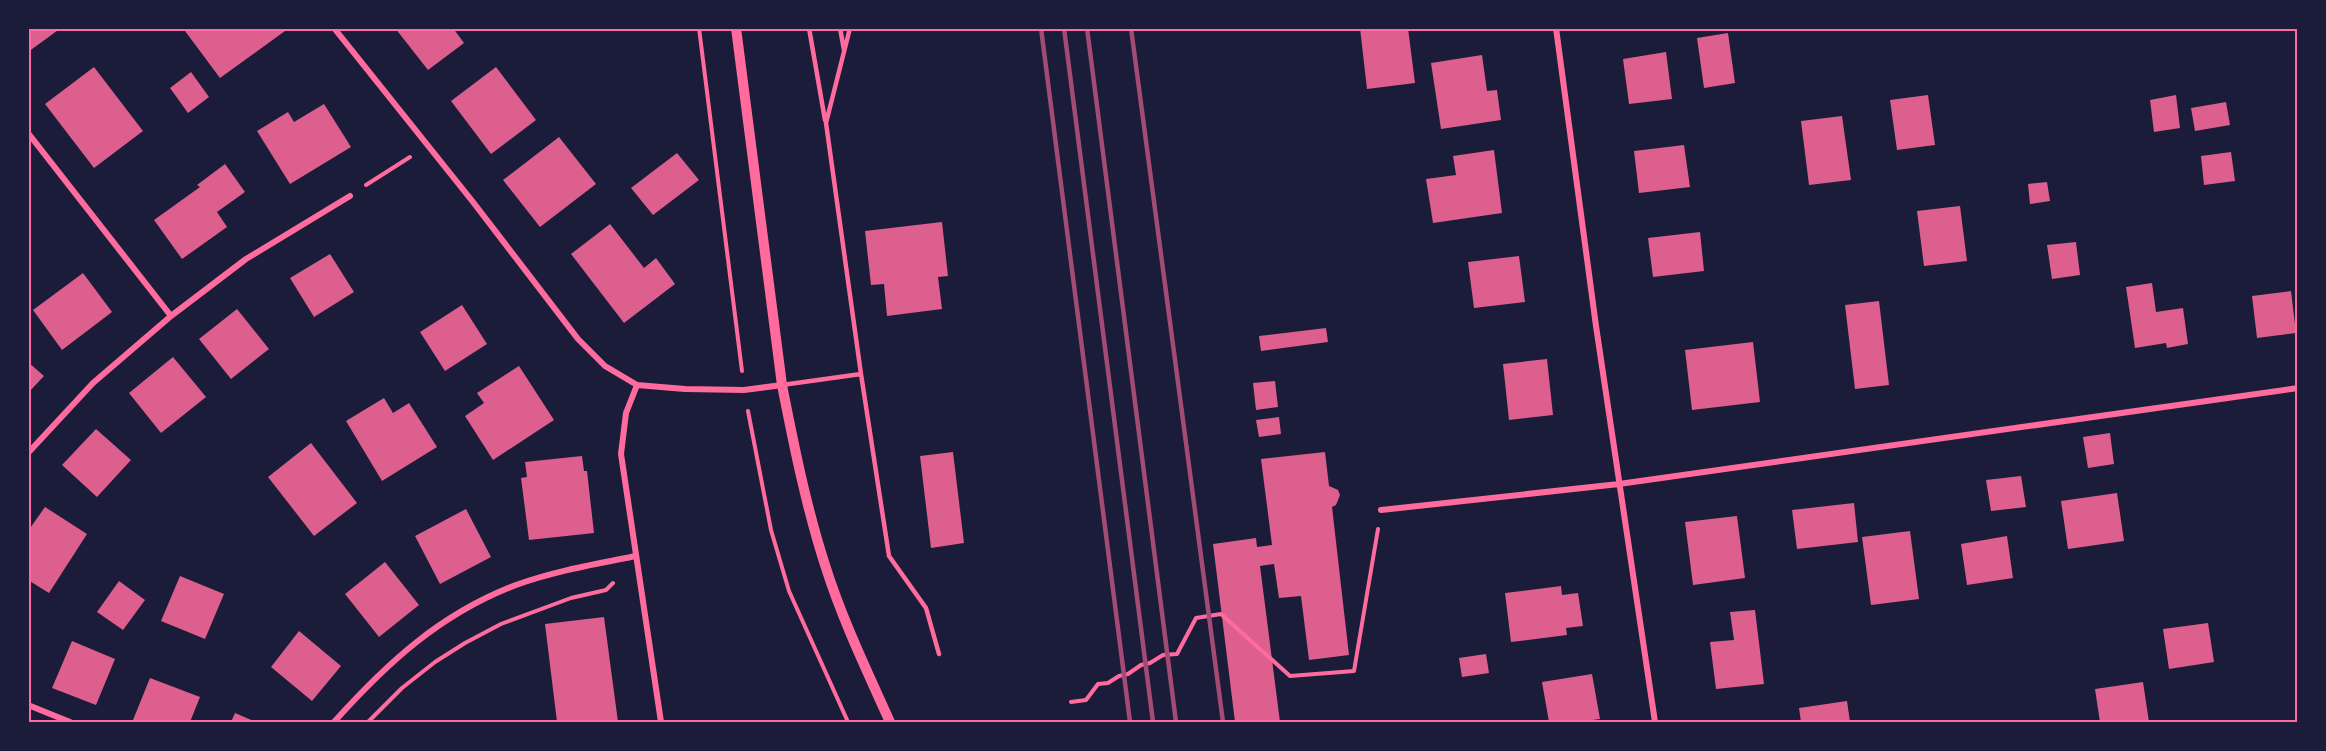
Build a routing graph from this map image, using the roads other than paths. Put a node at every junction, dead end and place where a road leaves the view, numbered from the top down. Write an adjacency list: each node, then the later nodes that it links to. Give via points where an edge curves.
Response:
1 (334, 28): 13 (street, via 578,339 604,366)
2 (736, 28): 14 (street)
3 (809, 28): 8 (lane)
4 (840, 28): 7 (lane)
5 (850, 28): 7 (lane)
6 (1556, 28): 17 (street)
7 (844, 52): 8 (lane)
8 (826, 123): 12 (lane)
9 (28, 133): 11 (street)
10 (351, 196): 11 (street, via 246,259)
11 (171, 316): 16 (street, via 93,383)
12 (861, 374): 14 (lane); 20 (lane, via 889,556 926,608)
13 (637, 385): 14 (street, via 685,390); 19 (street, via 626,413 621,454)
14 (782, 386): 25 (street, via 825,566)
15 (2298, 388): 17 (street)
16 (28, 453)
17 (1620, 484): 18 (street); 26 (street)
18 (1381, 510)
19 (636, 556): 23 (street, via 576,567 516,585 468,608 422,637 371,681); 24 (street)
20 (939, 654)
21 (28, 705): 22 (street)
22 (70, 723)
23 (334, 723)
24 (662, 723)
25 (890, 723)
26 (1655, 723)

